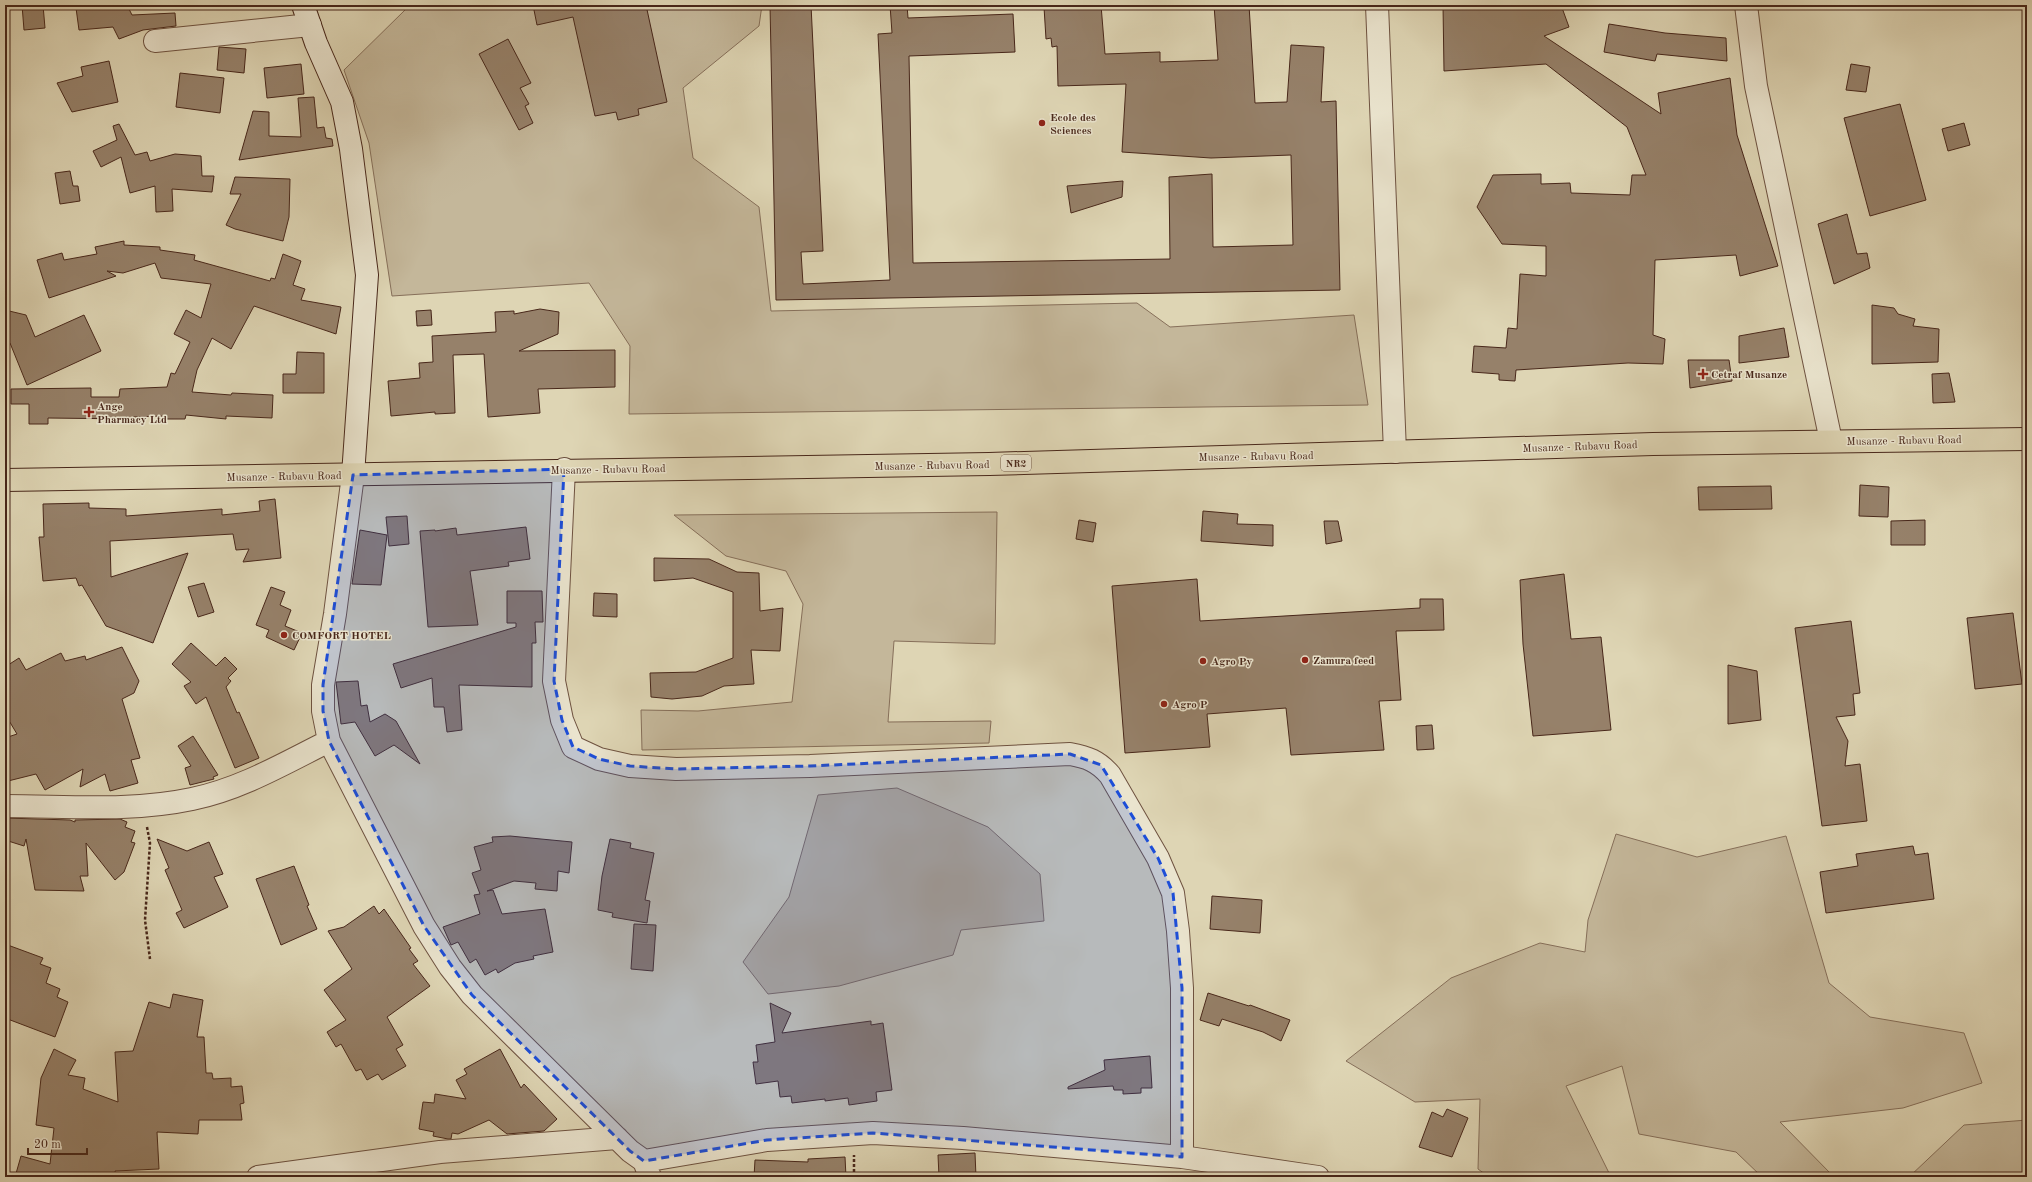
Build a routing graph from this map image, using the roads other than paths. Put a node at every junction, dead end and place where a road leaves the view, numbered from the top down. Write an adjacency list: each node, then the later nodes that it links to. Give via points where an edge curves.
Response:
1 (1377, 5): 7 (street)
2 (1746, 5): 6 (street, via 1756,86)
3 (306, 15): 4 (street); 9 (street, via 342,102 352,149 367,275)
4 (155, 41)
5 (2027, 438): 6 (highway, Musanze - Rubavu Road / NR2)
6 (1831, 440): 7 (highway, Musanze - Rubavu Road / NR2)
7 (1395, 452): 8 (highway, Musanze - Rubavu Road / NR2, via 989,464)
8 (564, 470): 9 (highway, Musanze - Rubavu Road / NR2); 14 (street, via 554,681 562,720 573,747 599,759 630,766 676,768 810,766 1070,754 1093,760 1110,775 1158,858 1173,893 1182,988)
9 (353, 475): 10 (highway, Musanze - Rubavu Road / NR2); 11 (street, via 323,684 323,711)
10 (5, 480)
11 (329, 741): 12 (street, via 261,775 225,790 193,799 143,806); 13 (street, via 424,926 450,967 472,995)
12 (5, 806)
13 (617, 1138): 15 (street); 16 (street, via 440,1152)
14 (1182, 1157): 15 (street, via 873,1133 767,1140); 17 (street)
15 (647, 1169)
16 (258, 1177)
17 (1318, 1177)

